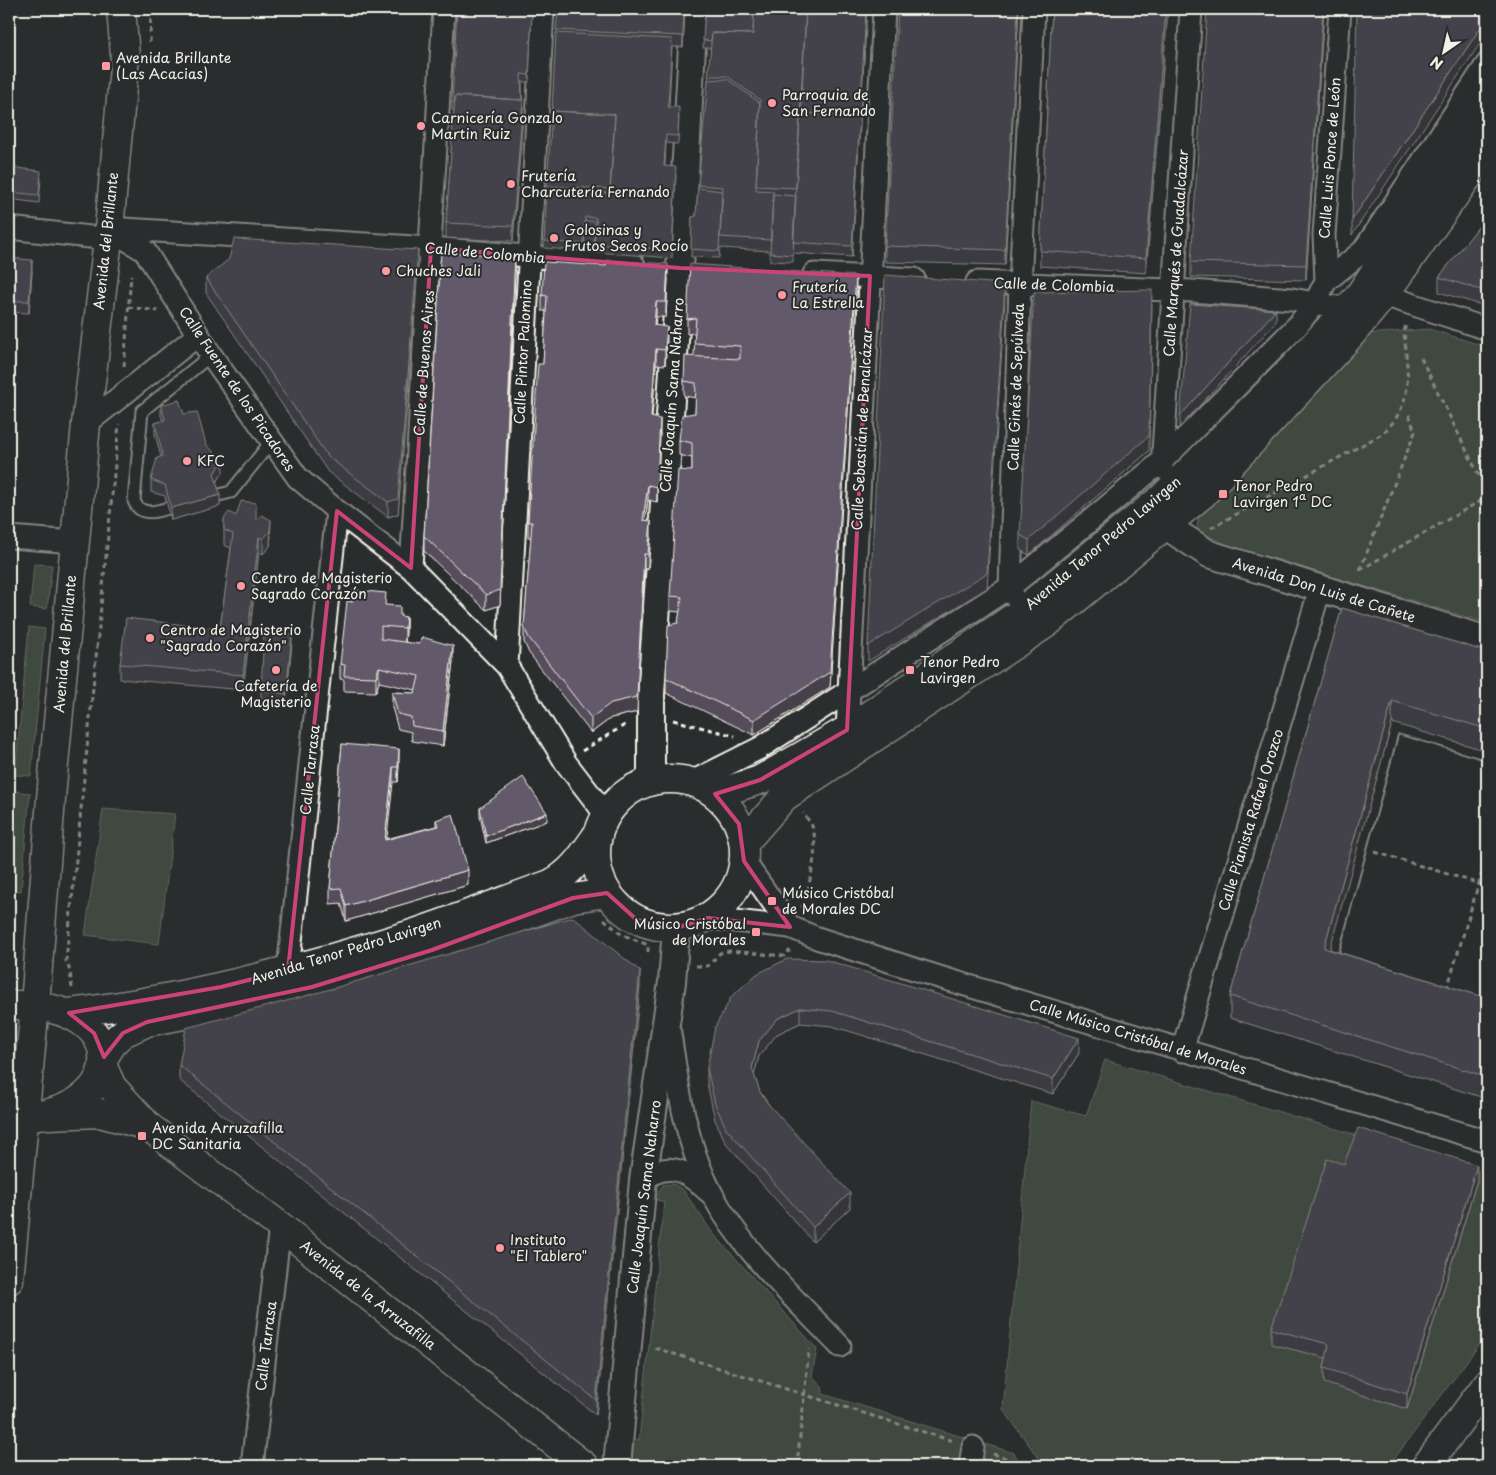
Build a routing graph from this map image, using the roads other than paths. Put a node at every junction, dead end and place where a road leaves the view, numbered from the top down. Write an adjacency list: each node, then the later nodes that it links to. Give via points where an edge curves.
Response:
1 (121, 9): 13 (main road, Avenida del Brillante, via 125,56)
2 (444, 9): 14 (street, Calle de Buenos Aires)
3 (543, 9): 15 (street, Calle Pintor Palomino)
4 (694, 9): 16 (street, Calle Joaquín Sama Naharro)
5 (884, 9): 18 (street, Calle Sebastián de Benalcázar)
6 (1034, 9): 20 (street, Calle Ginés de Sepúlveda)
7 (1191, 9): 21 (street, Calle Marqués de Guadalcázar)
8 (1340, 9): 19 (street, Calle Luis Ponce de León, via 1324,235)
9 (1487, 64): 19 (street, via 1363,251)
10 (1487, 106): 23 (main road, Avenida Tenor Pedro Lavirgen, via 1358,297)
11 (1487, 150): 23 (main road, Avenida Tenor Pedro Lavirgen)
12 (9, 228): 13 (street, Calle de Colombia)
13 (117, 237): 14 (street, Calle de Colombia); 25 (street, Calle Fuente de los Picadores, via 145,252); 27 (main road, Avenida del Brillante)
14 (431, 248): 15 (street, Calle de Colombia); 35 (street, Calle de Buenos Aires)
15 (528, 258): 16 (street, Calle de Colombia); 40 (street, Calle Pintor Palomino)
16 (674, 267): 44 (street, Calle Joaquín Sama Naharro, via 652,694)
17 (790, 273): 18 (street, Calle de Colombia)
18 (870, 276): 20 (street, Calle de Colombia); 41 (street, Calle Sebastián de Benalcázar)
19 (1326, 281): 22 (street)
20 (1020, 285): 21 (street, Calle de Colombia); 36 (street, Calle Ginés de Sepúlveda)
21 (1174, 290): 22 (street, Calle de Colombia, via 1292,299); 29 (street, Calle Marqués de Guadalcázar)
22 (1314, 304): 23 (street, Calle de Colombia); 29 (street, Avenida Tenor Pedro Lavirgen, via 1298,325)
23 (1367, 305): 24 (street, Calle de Colombia); 30 (main road, Avenida Tenor Pedro Lavirgen, via 1294,366); 32 (main road, Avenida Tenor Pedro Lavirgen, via 1203,494)
24 (1487, 329)
25 (198, 335): 26 (street, Calle Fuente de los Picadores); 27 (street)
26 (211, 355): 28 (street, Calle Fuente de los Picadores); 28 (lane, via 142,411 136,507 150,512 231,492)
27 (86, 424): 34 (main road, Avenida del Brillante)
28 (271, 442): 31 (street, Calle Fuente de los Picadores, via 298,478)
29 (1162, 461): 30 (street, Calle Marqués de Guadalcázar); 36 (street, Avenida Tenor Pedro Lavirgen)
30 (1162, 498): 38 (main road, Avenida Tenor Pedro Lavirgen)
31 (337, 511): 35 (street, Calle Fuente de los Picadores); 52 (street, Calle Tarrasa)
32 (1166, 526): 37 (street, Avenida Don Luis de Cañete, via 1209,554); 47 (main road, Avenida Tenor Pedro Lavirgen, via 1047,623 784,798)
33 (9, 537): 34 (street)
34 (75, 542): 55 (main road, Avenida del Brillante, via 52,786)
35 (411, 568): 40 (street, Calle Fuente de los Picadores)
36 (1010, 587): 38 (street, Calle Ginés de Sepúlveda); 41 (street, Avenida Tenor Pedro Lavirgen)
37 (1320, 590): 39 (street, Avenida Don Luis de Cañete); 57 (street, Calle Pianista Rafael Orozco)
38 (1020, 613): 42 (main road, Avenida Tenor Pedro Lavirgen)
39 (1487, 640)
40 (507, 666): 46 (street, Calle Fuente de los Picadores)
41 (848, 691): 42 (street, Calle Sebastián de Benalcázar); 45 (street, Avenida Tenor Pedro Lavirgen)
42 (846, 730): 45 (main road, Avenida Tenor Pedro Lavirgen, via 760,780)
43 (1487, 751): 53 (street, via 1392,723 1324,970)
44 (651, 781): 45 (main road, via 672,778); 46 (main road, via 633,788 618,800)
45 (704, 788): 47 (main road, via 729,808 739,824)
46 (601, 825): 48 (main road, via 595,858); 52 (main road, Avenida Tenor Pedro Lavirgen, via 571,871 550,884 417,932)
47 (744, 852): 49 (main road, via 741,878 733,894); 50 (street)
48 (605, 905): 51 (main road, via 620,909 637,920); 58 (main road, Avenida Tenor Pedro Lavirgen, via 573,898 432,950 312,987 147,1022 114,1041)
49 (708, 918): 50 (street, Calle Músico Cristóbal de Morales); 51 (main road)
50 (790, 927): 57 (street, Calle Músico Cristóbal de Morales, via 929,974)
51 (676, 928): 56 (street, Calle Joaquín Sama Naharro)
52 (288, 970): 54 (main road, Avenida Tenor Pedro Lavirgen, via 117,1007)
53 (1342, 975)
54 (72, 1002): 55 (main road, Avenida de la Arruzafilla); 58 (main road, Avenida de la Arruzafilla, via 94,1033)
55 (22, 1005): 59 (main road, Avenida del Brillante)
56 (667, 1015): 63 (street, Calle Joaquín Sama Naharro); 64 (street, via 679,1096 699,1164)
57 (1182, 1050): 61 (street, Calle Músico Cristóbal de Morales)
58 (103, 1062): 59 (main road, via 99,1078 84,1096 58,1110); 60 (main road, Avenida de la Arruzafilla, via 112,1087)
59 (23, 1116): 60 (main road, Avenida de la Arruzafilla, via 100,1113); 62 (main road, Avenida del Brillante)
60 (149, 1127): 65 (main road, Avenida de la Arruzafilla)
61 (1487, 1142)
62 (14, 1177): 66 (main road, Avenida del Brillante)
63 (643, 1180): 64 (street, via 654,1172 679,1170); 71 (street, Calle Joaquín Sama Naharro)
64 (713, 1195): 67 (street, via 744,1242)
65 (280, 1226): 69 (street, Calle Tarrasa); 70 (main road, Avenida de la Arruzafilla)
66 (9, 1280)
67 (840, 1346)
68 (1487, 1384): 72 (main road)
69 (252, 1466)
70 (584, 1466)
71 (617, 1466)
72 (1426, 1466)

